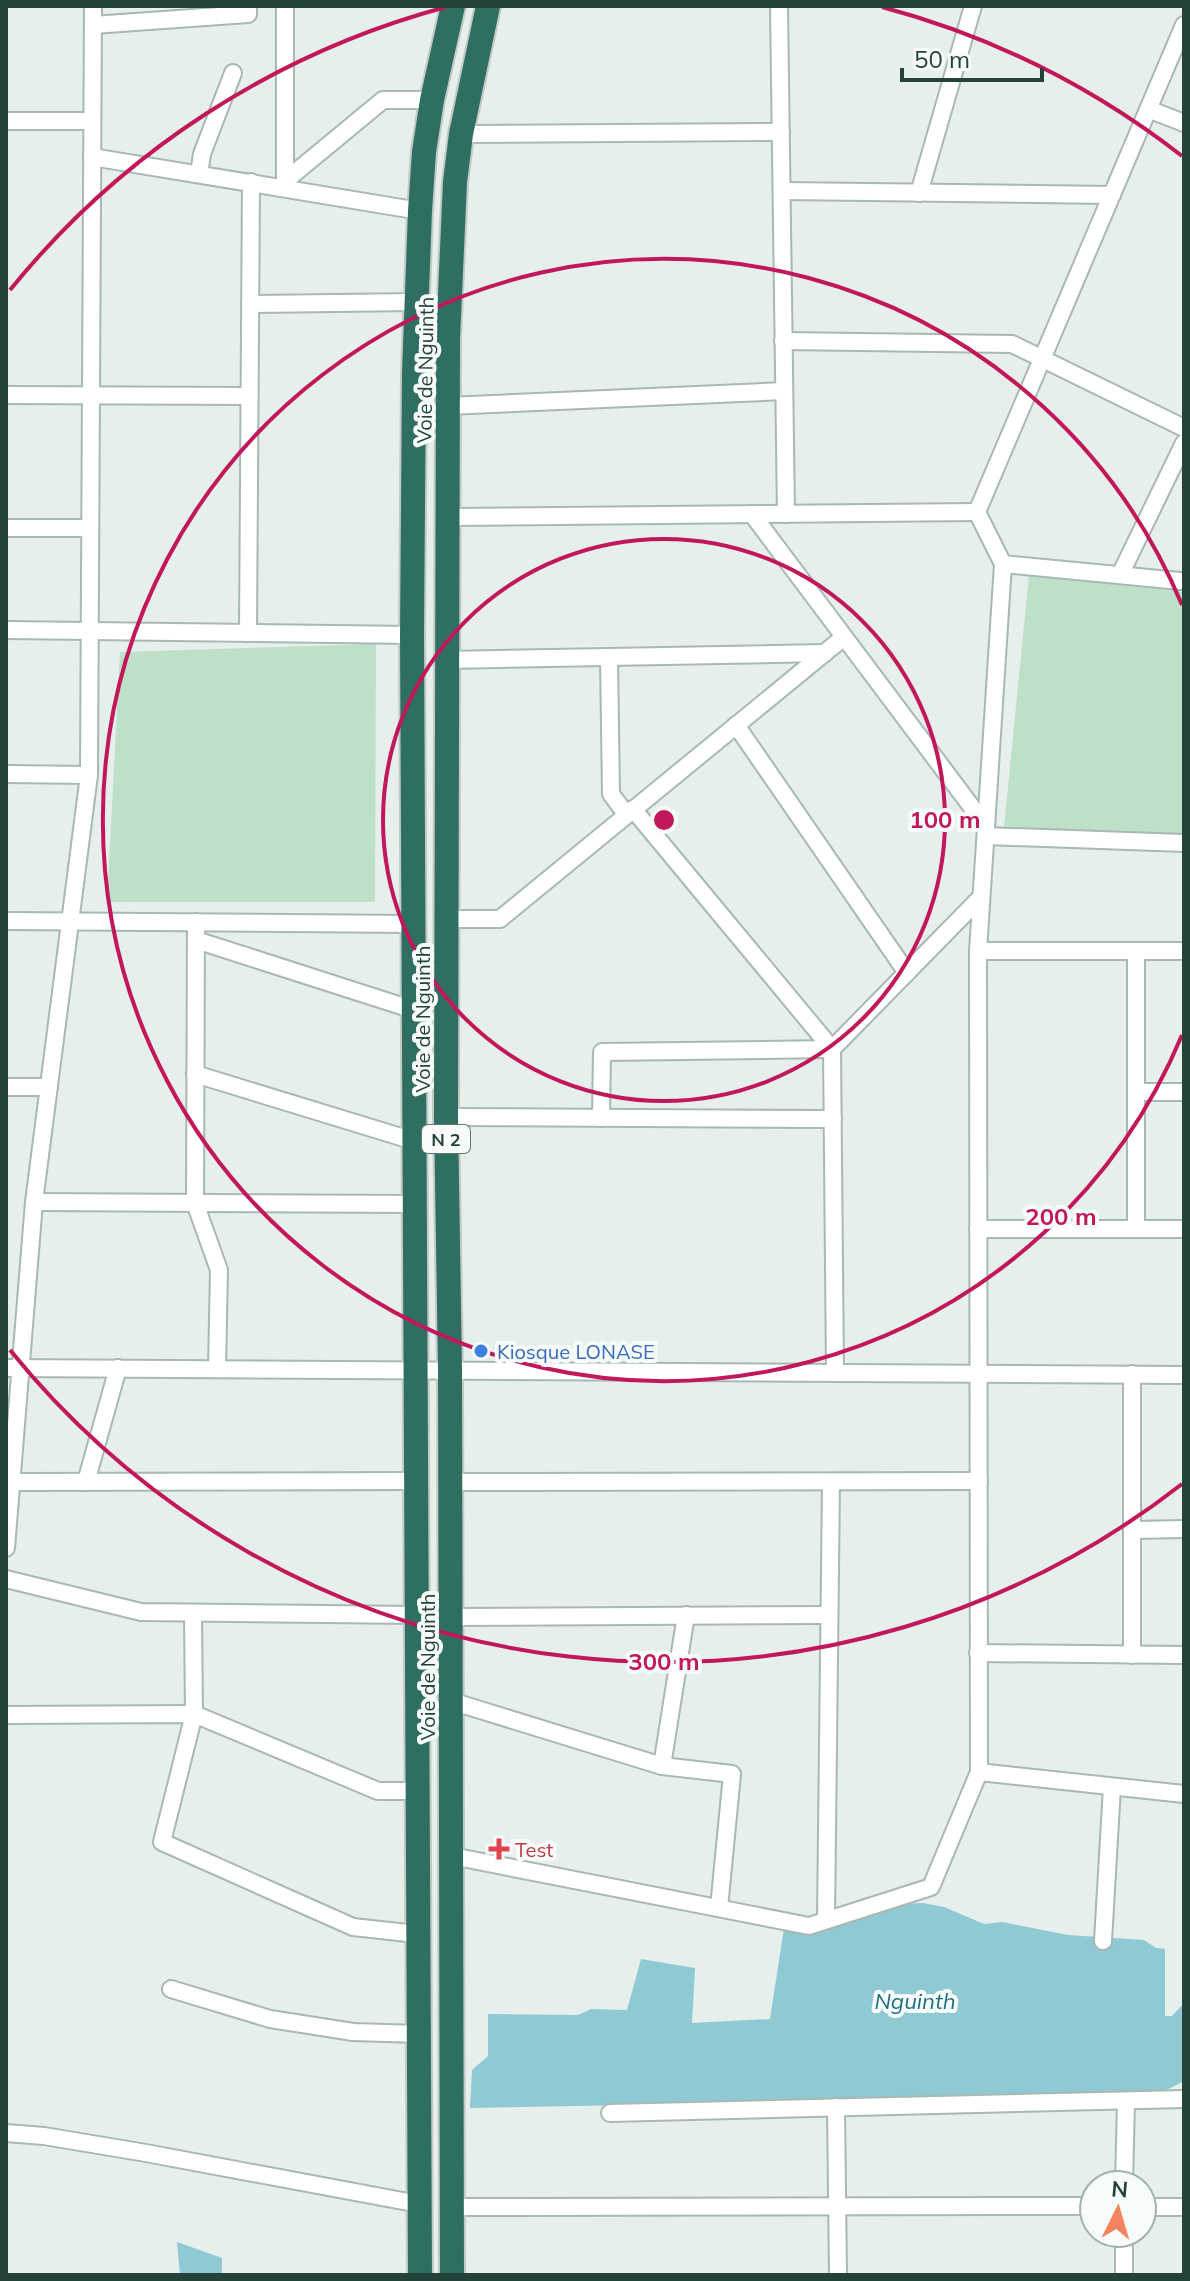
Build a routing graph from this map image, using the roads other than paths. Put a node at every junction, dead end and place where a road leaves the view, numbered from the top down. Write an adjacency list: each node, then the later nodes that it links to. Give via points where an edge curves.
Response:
1 (93, 6): 9 (street)
2 (248, 6): 8 (street, via 248,14)
3 (285, 6): 24 (street)
4 (453, 6): 11 (highway, Voie de Nguinth / N 2)
5 (488, 6): 12 (highway, Voie de Nguinth / N 2)
6 (779, 6): 19 (street)
7 (973, 6): 26 (street)
8 (172, 13): 9 (street)
9 (93, 25): 17 (street)
10 (1184, 25): 15 (street)
11 (443, 52): 12 (highway); 14 (highway, Voie de Nguinth / N 2)
12 (476, 60): 20 (highway, Voie de Nguinth / N 2)
13 (233, 73): 22 (street)
14 (432, 100): 24 (street, via 383,100); 28 (highway, Voie de Nguinth / N 2)
15 (1148, 109): 18 (street); 27 (street)
16 (6, 121): 17 (street)
17 (92, 121): 21 (street)
18 (1184, 123)
19 (781, 132): 20 (street); 25 (street)
20 (461, 134): 37 (highway, Voie de Nguinth / N 2, via 451,256)
21 (92, 157): 22 (street); 35 (street)
22 (199, 174): 23 (street)
23 (251, 182): 24 (street); 30 (street)
24 (285, 185): 28 (street)
25 (782, 191): 26 (street); 31 (street)
26 (919, 193): 27 (street)
27 (1112, 195): 32 (street)
28 (420, 211): 29 (highway, Voie de Nguinth / N 2)
29 (416, 302): 30 (street); 52 (highway, Voie de Nguinth / N 2)
30 (250, 304): 36 (street)
31 (783, 341): 32 (street, via 1012,344); 33 (street)
32 (1042, 359): 38 (street); 40 (street)
33 (784, 391): 37 (street); 42 (street)
34 (6, 395): 35 (street)
35 (91, 395): 36 (street); 45 (street)
36 (249, 396): 51 (street)
37 (448, 406): 43 (highway, Voie de Nguinth / N 2)
38 (1184, 428)
39 (1184, 443): 47 (street)
40 (977, 512): 42 (street); 46 (street)
41 (752, 514): 42 (street); 43 (street); 53 (street)
42 (786, 514)
43 (447, 517): 56 (highway, Voie de Nguinth / N 2)
44 (6, 528): 45 (street)
45 (90, 528): 50 (street)
46 (1003, 564): 47 (street); 61 (street)
47 (1120, 575): 48 (street)
48 (1180, 581)
49 (6, 630): 50 (street)
50 (90, 630): 51 (street); 59 (street)
51 (248, 633): 52 (street)
52 (412, 635): 67 (highway, Voie de Nguinth / N 2)
53 (844, 637): 54 (street); 61 (street)
54 (825, 653): 55 (street); 57 (street)
55 (609, 657): 56 (street); 60 (street, via 611,794)
56 (447, 660): 64 (highway, Voie de Nguinth / N 2)
57 (736, 725): 60 (street); 72 (street)
58 (6, 774): 59 (street)
59 (89, 775): 66 (street)
60 (629, 812): 64 (street, via 500,919); 74 (street)
61 (986, 831): 62 (street); 63 (street)
62 (1184, 843)
63 (981, 897): 69 (street); 72 (street)
64 (447, 919): 80 (highway, Voie de Nguinth / N 2)
65 (6, 921): 66 (street)
66 (70, 921): 68 (street); 77 (street)
67 (414, 924): 68 (street); 73 (highway, Voie de Nguinth / N 2)
68 (196, 931): 73 (street); 75 (street)
69 (978, 951): 70 (street); 87 (street)
70 (1136, 951): 71 (street); 78 (street)
71 (1184, 951)
72 (907, 973): 74 (street)
73 (414, 1010): 83 (highway, Voie de Nguinth / N 2)
74 (832, 1049): 81 (street, via 602,1052); 82 (street)
75 (195, 1074): 83 (street); 85 (street)
76 (6, 1087): 77 (street)
77 (49, 1087): 84 (street)
78 (1136, 1092): 79 (street); 88 (street)
79 (1184, 1092)
80 (446, 1117): 81 (street); 94 (highway, Voie de Nguinth / N 2)
81 (601, 1118): 82 (street)
82 (833, 1119): 95 (street)
83 (414, 1141): 86 (highway, Voie de Nguinth / N 2)
84 (34, 1202): 85 (street); 90 (street)
85 (195, 1203): 86 (street); 92 (street, via 219,1270)
86 (414, 1204): 93 (highway, Voie de Nguinth / N 2)
87 (978, 1229): 88 (street); 96 (street)
88 (1136, 1229): 89 (street)
89 (1184, 1229)
90 (13, 1368): 91 (street); 101 (street)
91 (118, 1368): 92 (street); 102 (street)
92 (217, 1369): 93 (street)
93 (415, 1370): 94 (street); 99 (highway, Voie de Nguinth / N 2)
94 (450, 1370): 95 (street); 103 (highway, Voie de Nguinth / N 2)
95 (835, 1373): 96 (street)
96 (979, 1374): 97 (street); 100 (street)
97 (1132, 1374): 98 (street); 106 (street)
98 (1184, 1375)
99 (415, 1481): 102 (street); 110 (highway, Voie de Nguinth / N 2)
100 (979, 1481): 104 (street); 114 (street)
101 (11, 1482): 102 (street); 107 (street)
102 (86, 1482)
103 (450, 1482): 104 (street); 113 (highway, Voie de Nguinth / N 2)
104 (831, 1482): 112 (street)
105 (1184, 1529): 106 (street)
106 (1132, 1530): 115 (street)
107 (6, 1548)
108 (6, 1579): 109 (street, via 141,1612)
109 (193, 1613): 110 (street); 118 (street)
110 (416, 1615): 123 (highway, Voie de Nguinth / N 2)
111 (686, 1615): 112 (street); 113 (street); 120 (street)
112 (829, 1615): 127 (street)
113 (451, 1617): 117 (highway, Voie de Nguinth / N 2)
114 (978, 1653): 115 (street); 121 (street)
115 (1132, 1655): 116 (street)
116 (1184, 1655)
117 (451, 1701): 120 (street); 125 (highway, Voie de Nguinth / N 2)
118 (194, 1714): 119 (street); 123 (street, via 378,1791); 128 (street, via 162,1842 353,1927)
119 (6, 1715)
120 (662, 1766): 126 (street, via 732,1774)
121 (979, 1772): 122 (street); 127 (street, via 931,1887)
122 (1112, 1787): 124 (street); 129 (street)
123 (417, 1791): 128 (highway, Voie de Nguinth / N 2)
124 (1184, 1794)
125 (452, 1856): 126 (street); 141 (highway, Voie de Nguinth / N 2)
126 (719, 1908): 127 (street, via 809,1926)
127 (826, 1920)
128 (417, 1934): 131 (highway, Voie de Nguinth / N 2)
129 (1103, 1941)
130 (171, 1989): 131 (street, via 270,2019 353,2032)
131 (418, 2034): 138 (highway, Voie de Nguinth / N 2)
132 (1184, 2099): 133 (street)
133 (1126, 2101): 134 (street); 137 (street)
134 (836, 2107): 135 (street); 139 (street)
135 (610, 2113)
136 (6, 2133): 138 (street, via 132,2150)
137 (1124, 2169)
138 (419, 2204): 145 (highway, Voie de Nguinth / N 2)
139 (837, 2206): 140 (street); 141 (street); 147 (street)
140 (1078, 2206)
141 (452, 2207): 146 (highway, Voie de Nguinth / N 2)
142 (1158, 2207): 143 (street)
143 (1184, 2207)
144 (1124, 2249): 148 (street)
145 (420, 2275)
146 (452, 2275)
147 (838, 2275)
148 (1124, 2275)

